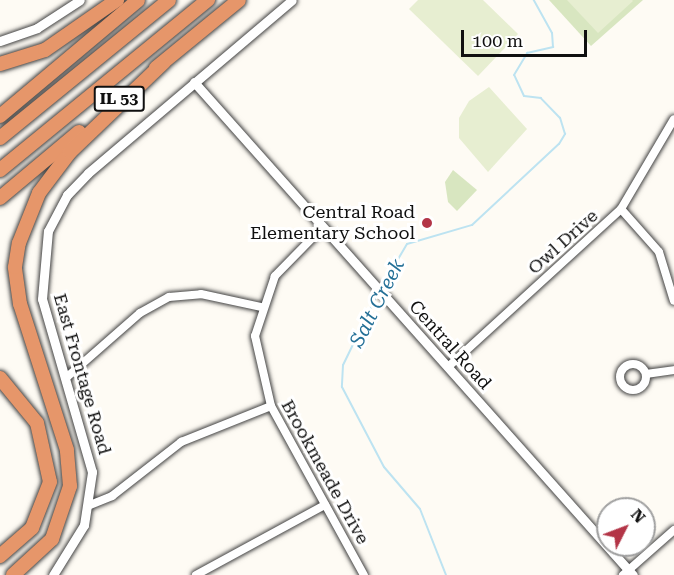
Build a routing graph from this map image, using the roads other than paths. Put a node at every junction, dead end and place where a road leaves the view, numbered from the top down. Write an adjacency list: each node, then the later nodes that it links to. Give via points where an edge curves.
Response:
1 (80, 0): 8 (street, via 37,28)
2 (117, 0): 10 (highway, via 45,50)
3 (138, 0): 12 (highway)
4 (169, 0): 14 (highway, IL 53)
5 (208, 0): 15 (highway, IL 53)
6 (239, 0): 9 (highway, IL 53)
7 (292, 0): 11 (street, East Frontage Road)
8 (0, 41)
9 (163, 63): 16 (highway, IL 53); 32 (highway, via 70,152 39,193 19,243 15,267 20,304 67,450 70,486 52,539)
10 (0, 64)
11 (194, 82): 18 (street, Central Road); 24 (street, East Frontage Road, via 78,182 48,231 42,299)
12 (0, 116)
13 (674, 119): 17 (street, Owl Drive)
14 (0, 138)
15 (0, 170)
16 (0, 198)
17 (621, 209): 19 (street, via 659,252); 21 (street, Owl Drive)
18 (322, 227): 20 (street, Brookmeade Drive, via 274,276); 21 (street, Central Road)
19 (674, 301)
20 (261, 307): 24 (street, via 201,294 169,297 140,313); 26 (street, Brookmeade Drive, via 255,336)
21 (448, 367): 31 (street, Central Road)
22 (674, 370): 23 (street)
23 (646, 374)
24 (67, 377): 27 (street, East Frontage Road, via 91,458)
25 (0, 378): 30 (highway, via 37,423 50,476 40,516)
26 (271, 406): 27 (street, via 181,442 112,496); 28 (street, Brookmeade Drive)
27 (90, 505): 33 (street, via 72,550)
28 (325, 505): 34 (street); 35 (street, Brookmeade Drive)
29 (674, 530): 31 (street)
30 (0, 556)
31 (628, 573)
32 (13, 575)
33 (53, 575)
34 (196, 575)
35 (364, 575)

